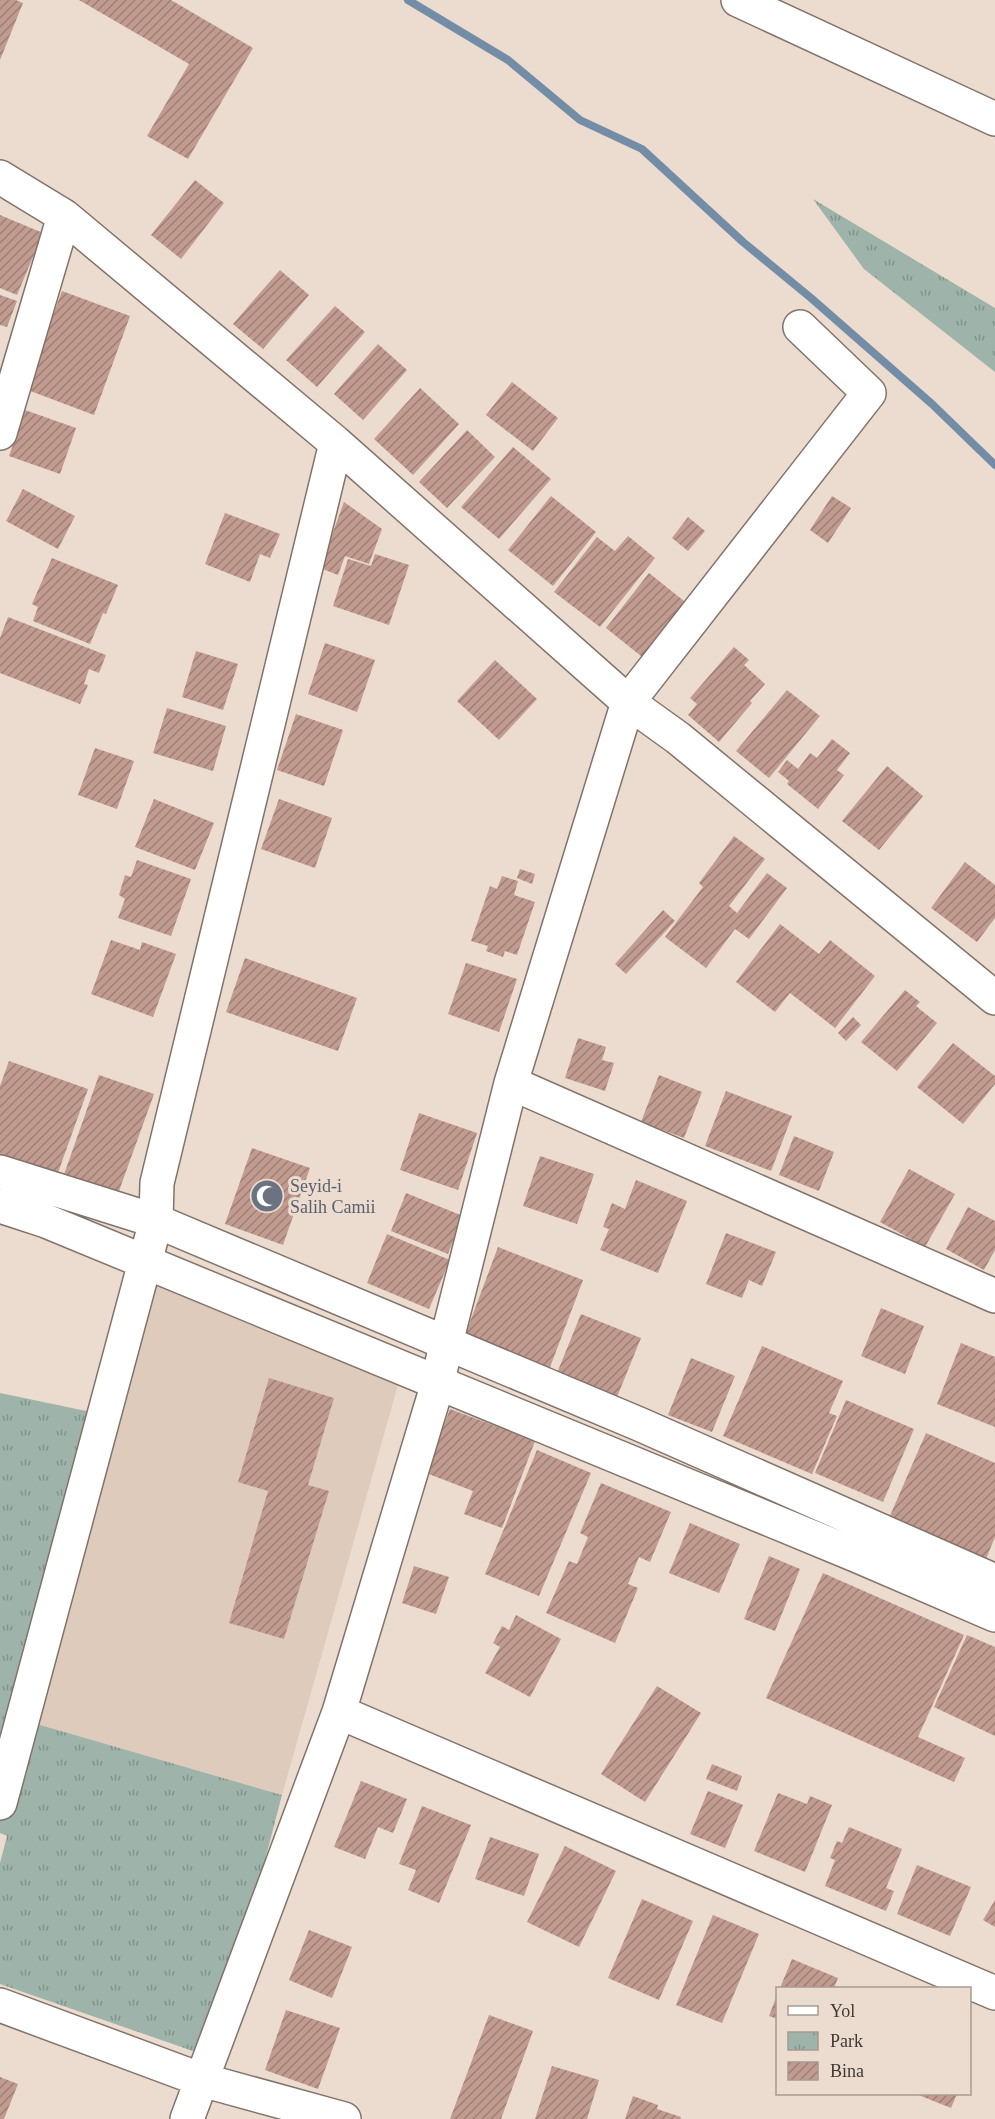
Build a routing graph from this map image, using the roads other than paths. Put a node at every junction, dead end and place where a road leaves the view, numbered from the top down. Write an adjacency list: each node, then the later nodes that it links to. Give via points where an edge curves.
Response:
1 (738, 0): 2 (street)
2 (780, 11): 3 (street)
3 (995, 119)
4 (0, 177): 5 (street)
5 (64, 216): 7 (street); 8 (street)
6 (800, 327): 9 (street, via 869,393)
7 (0, 432)
8 (336, 443): 9 (street); 14 (street, via 157,1183)
9 (628, 702): 10 (street, via 687,745); 11 (street)
10 (995, 998)
11 (511, 1083): 16 (street); 17 (street)
12 (0, 1172): 14 (street)
13 (0, 1206): 15 (street)
14 (156, 1221): 15 (street); 17 (street)
15 (145, 1261): 18 (street); 22 (street)
16 (995, 1296)
17 (446, 1342): 18 (street); 19 (street)
18 (438, 1383): 20 (street); 21 (street)
19 (995, 1581)
20 (995, 1615)
21 (339, 1712): 23 (street); 25 (street)
22 (0, 1803)
23 (995, 1993)
24 (0, 2005): 25 (street)
25 (202, 2079): 26 (street); 27 (street)
26 (187, 2119)
27 (344, 2119)

